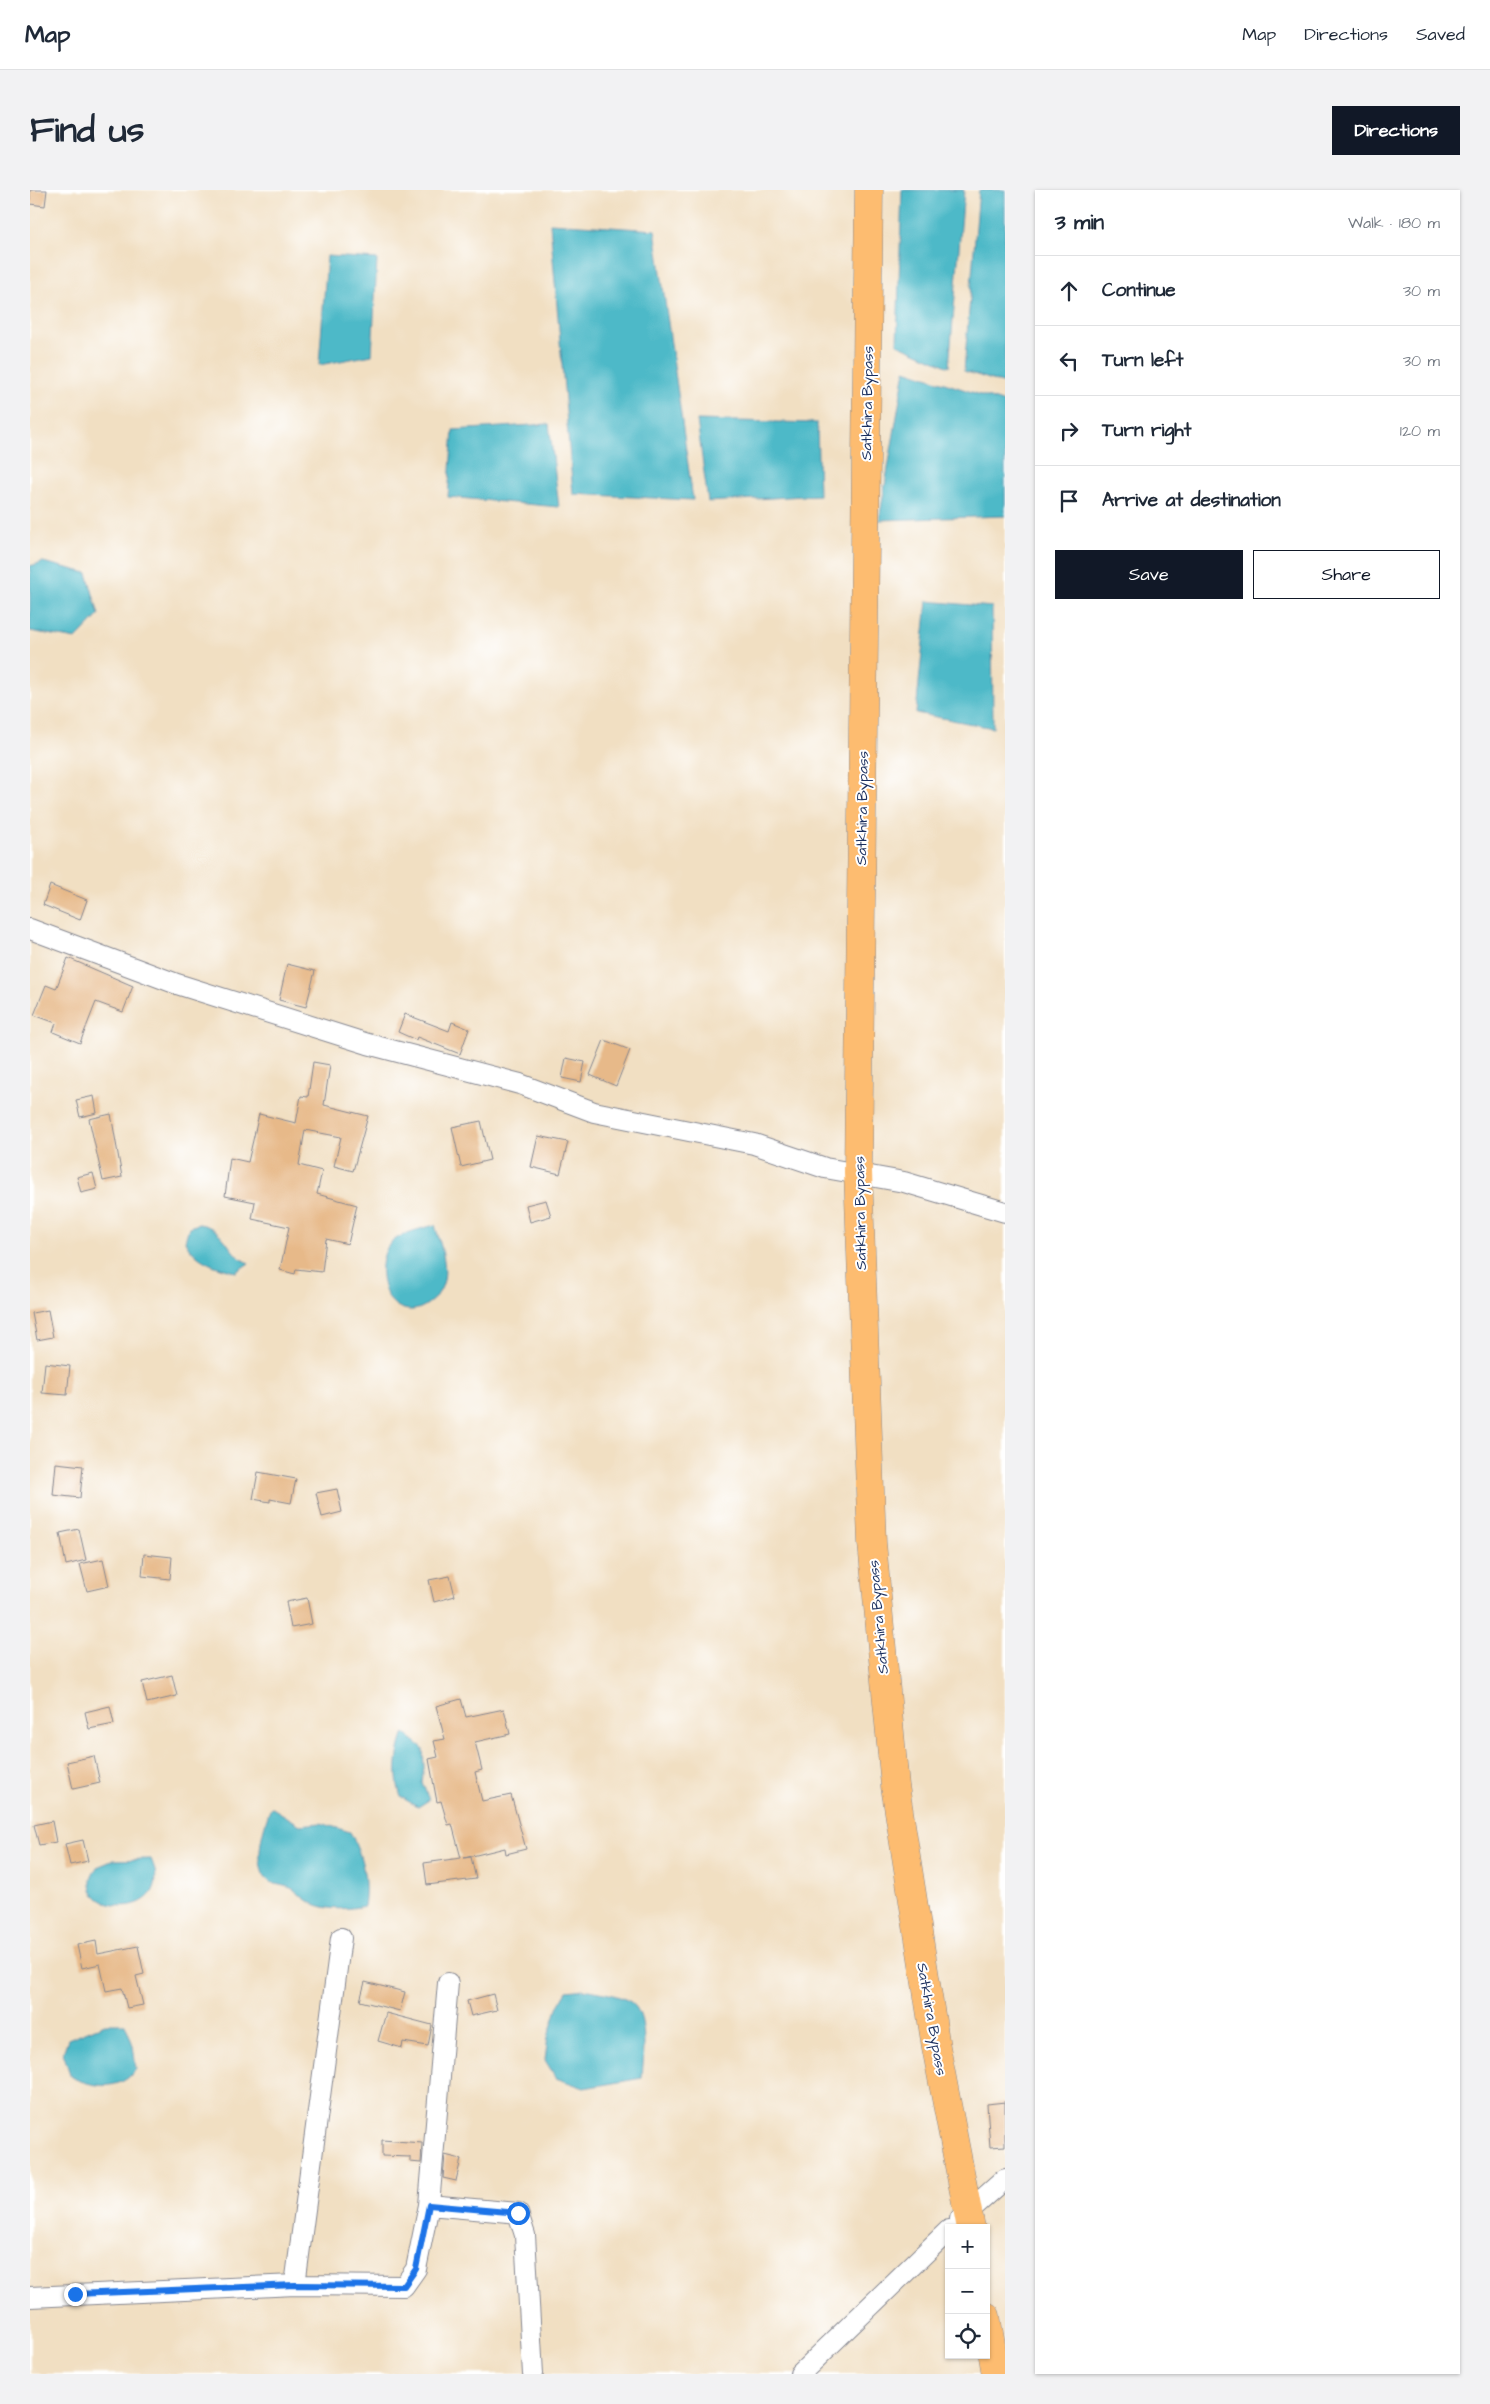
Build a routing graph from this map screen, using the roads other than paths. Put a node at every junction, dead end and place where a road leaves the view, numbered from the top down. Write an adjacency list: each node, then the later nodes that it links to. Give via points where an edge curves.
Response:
1 (869, 190): 3 (highway, Satkhira Bypass)
2 (30, 929): 3 (street, via 177,984 368,1044 520,1084 594,1112 754,1144 825,1168)
3 (858, 1172): 4 (street); 9 (highway, Satkhira Bypass, via 872,1543 894,1786 936,2047)
4 (1005, 1212)
5 (341, 1938): 11 (street)
6 (448, 1983): 8 (street)
7 (1005, 2179): 9 (street)
8 (429, 2205): 11 (street, via 416,2269 404,2286); 14 (street, via 518,2213 525,2235)
9 (960, 2224)
10 (945, 2238): 15 (street)
11 (295, 2285): 12 (street)
12 (30, 2297)
13 (990, 2339): 16 (highway)
14 (534, 2374)
15 (800, 2374)
16 (996, 2374)

